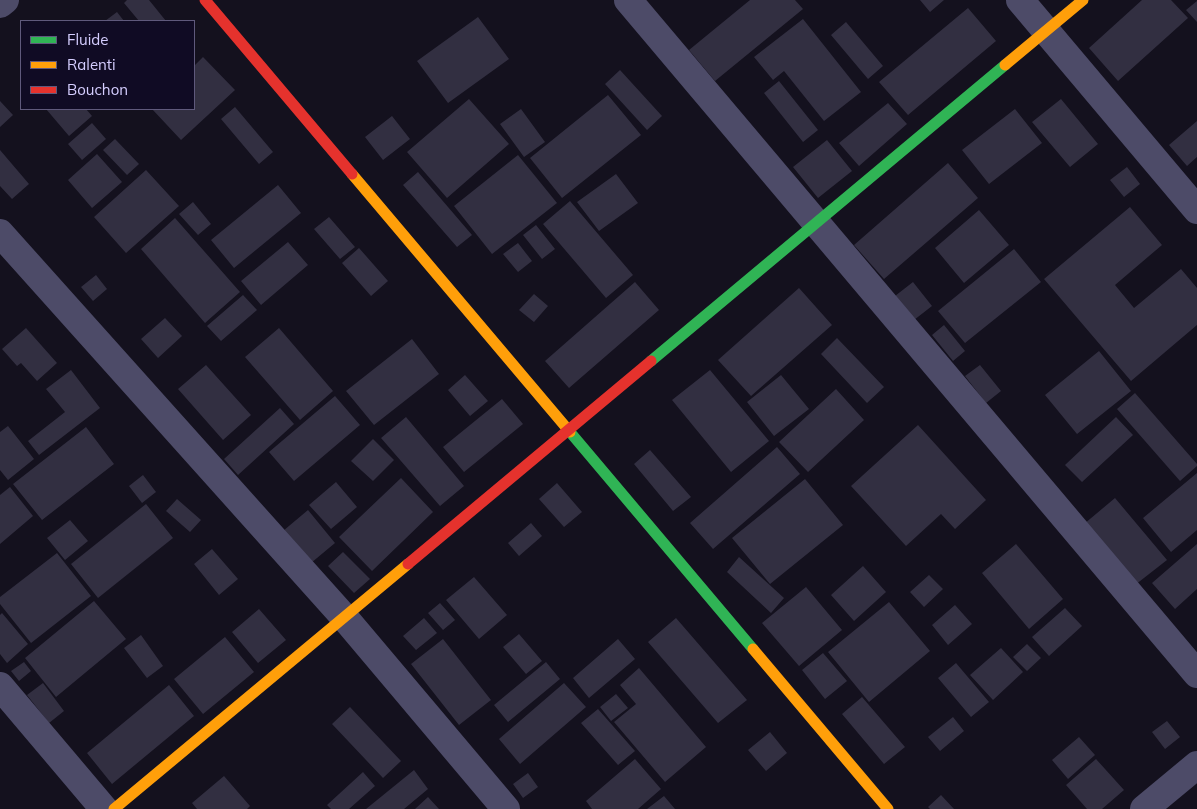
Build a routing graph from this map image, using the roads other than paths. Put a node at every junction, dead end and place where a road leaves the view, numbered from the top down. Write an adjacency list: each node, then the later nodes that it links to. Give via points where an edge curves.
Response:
1 (5, 0): 6 (street)
2 (205, 0): 11 (street)
3 (628, 0): 9 (street)
4 (1020, 0): 7 (street)
5 (1083, 0): 7 (street)
6 (0, 4)
7 (1046, 31): 8 (street); 9 (street)
8 (1197, 210)
9 (816, 223): 11 (street); 13 (street)
10 (0, 233): 12 (street)
11 (568, 430): 12 (street); 19 (street)
12 (344, 617): 17 (street); 18 (street)
13 (1197, 674)
14 (0, 686): 16 (street)
15 (1197, 765): 20 (street)
16 (104, 809)
17 (114, 809)
18 (506, 809)
19 (888, 809)
20 (1144, 809)

